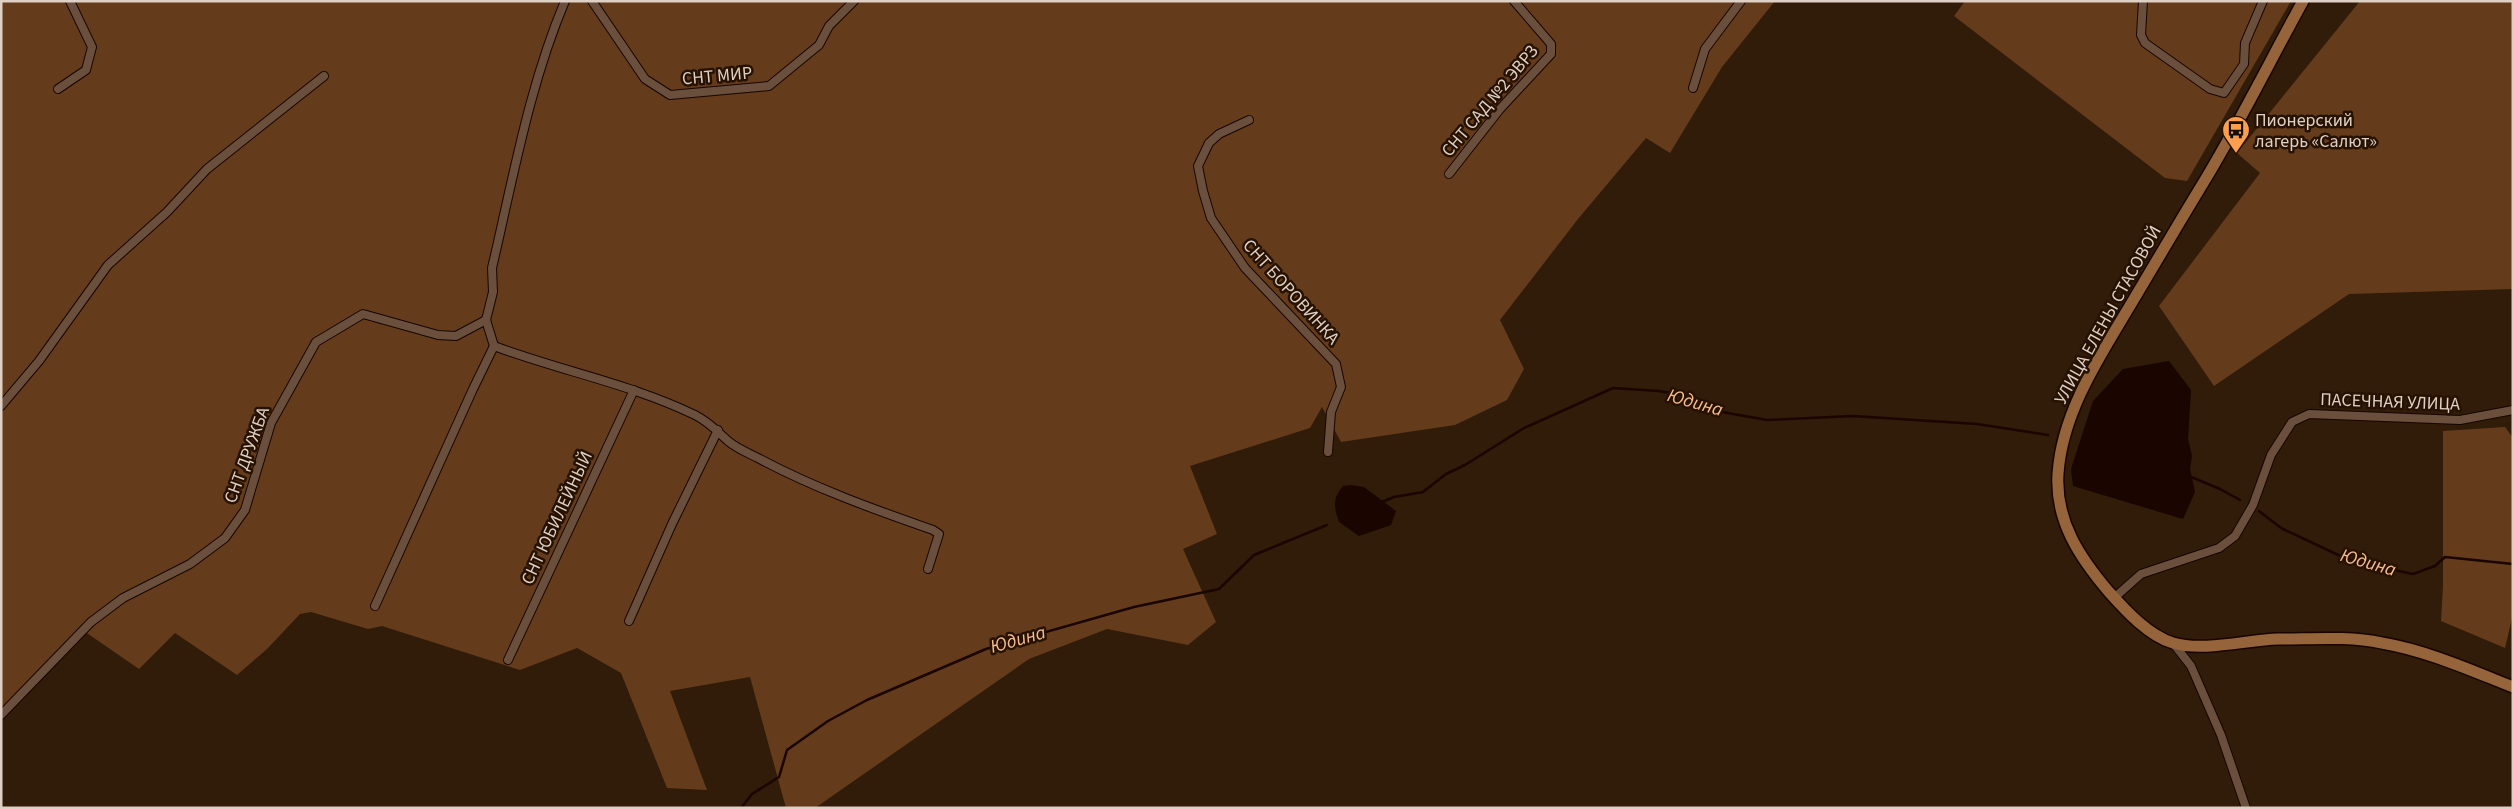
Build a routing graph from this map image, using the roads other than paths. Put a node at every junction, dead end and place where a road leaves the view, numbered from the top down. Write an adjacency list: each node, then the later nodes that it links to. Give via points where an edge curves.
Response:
1 (70, 1): 12 (street, via 92,47 86,70)
2 (565, 1): 15 (street, via 547,46 529,112 492,268 493,292)
3 (592, 1): 4 (street, СНТ МИР, via 645,79 670,95 769,86 819,45 830,26)
4 (854, 1)
5 (1514, 1): 14 (street, СНТ САД №2 ЭВРЗ, via 1551,44 1551,54 1500,108)
6 (1741, 1): 11 (street, via 1705,49)
7 (2144, 1): 8 (street, via 2141,35 2145,43 2210,89 2224,93 2244,64 2245,43)
8 (2262, 1)
9 (2303, 1): 23 (main road, УЛИЦА ЕЛЕНЫ СТАСОВОЙ, via 2207,177 2103,352 2070,418 2058,474 2059,507 2077,550)
10 (324, 76): 18 (street, via 207,169 167,212 108,265 39,361)
11 (1693, 88)
12 (58, 89)
13 (1249, 120): 21 (street, СНТ БОРОВИНКА, via 1219,134 1209,143 1198,166 1203,191 1211,218 1245,268 1336,364 1342,387 1332,412)
14 (1449, 174)
15 (486, 320): 16 (street); 29 (street, СНТ ДРУЖБА, via 456,336 438,335 363,314 316,342 271,422 245,510 225,538 190,564 123,598 91,622)
16 (494, 346): 17 (street); 24 (street)
17 (634, 390): 20 (street, via 695,415); 27 (street, СНТ ЮБИЛЕЙНЫЙ)
18 (1, 406)
19 (2513, 410): 23 (street, ПАСЕЧНАЯ УЛИЦА, via 2460,420 2309,414 2292,422 2271,455 2253,505 2235,536 2220,548 2141,574)
20 (718, 430): 22 (street, via 729,442 804,481 933,530 939,534); 25 (street)
21 (1328, 452)
22 (928, 568)
23 (2114, 598): 26 (main road, УЛИЦА ЕЛЕНЫ СТАСОВОЙ, via 2149,630)
24 (374, 606)
25 (629, 621)
26 (2173, 643): 28 (main road, УЛИЦА ЕЛЕНЫ СТАСОВОЙ, via 2193,646 2341,639 2382,643 2424,653); 30 (street, via 2191,666 2221,735)
27 (508, 660)
28 (2513, 687)
29 (1, 715)
30 (2246, 808)

